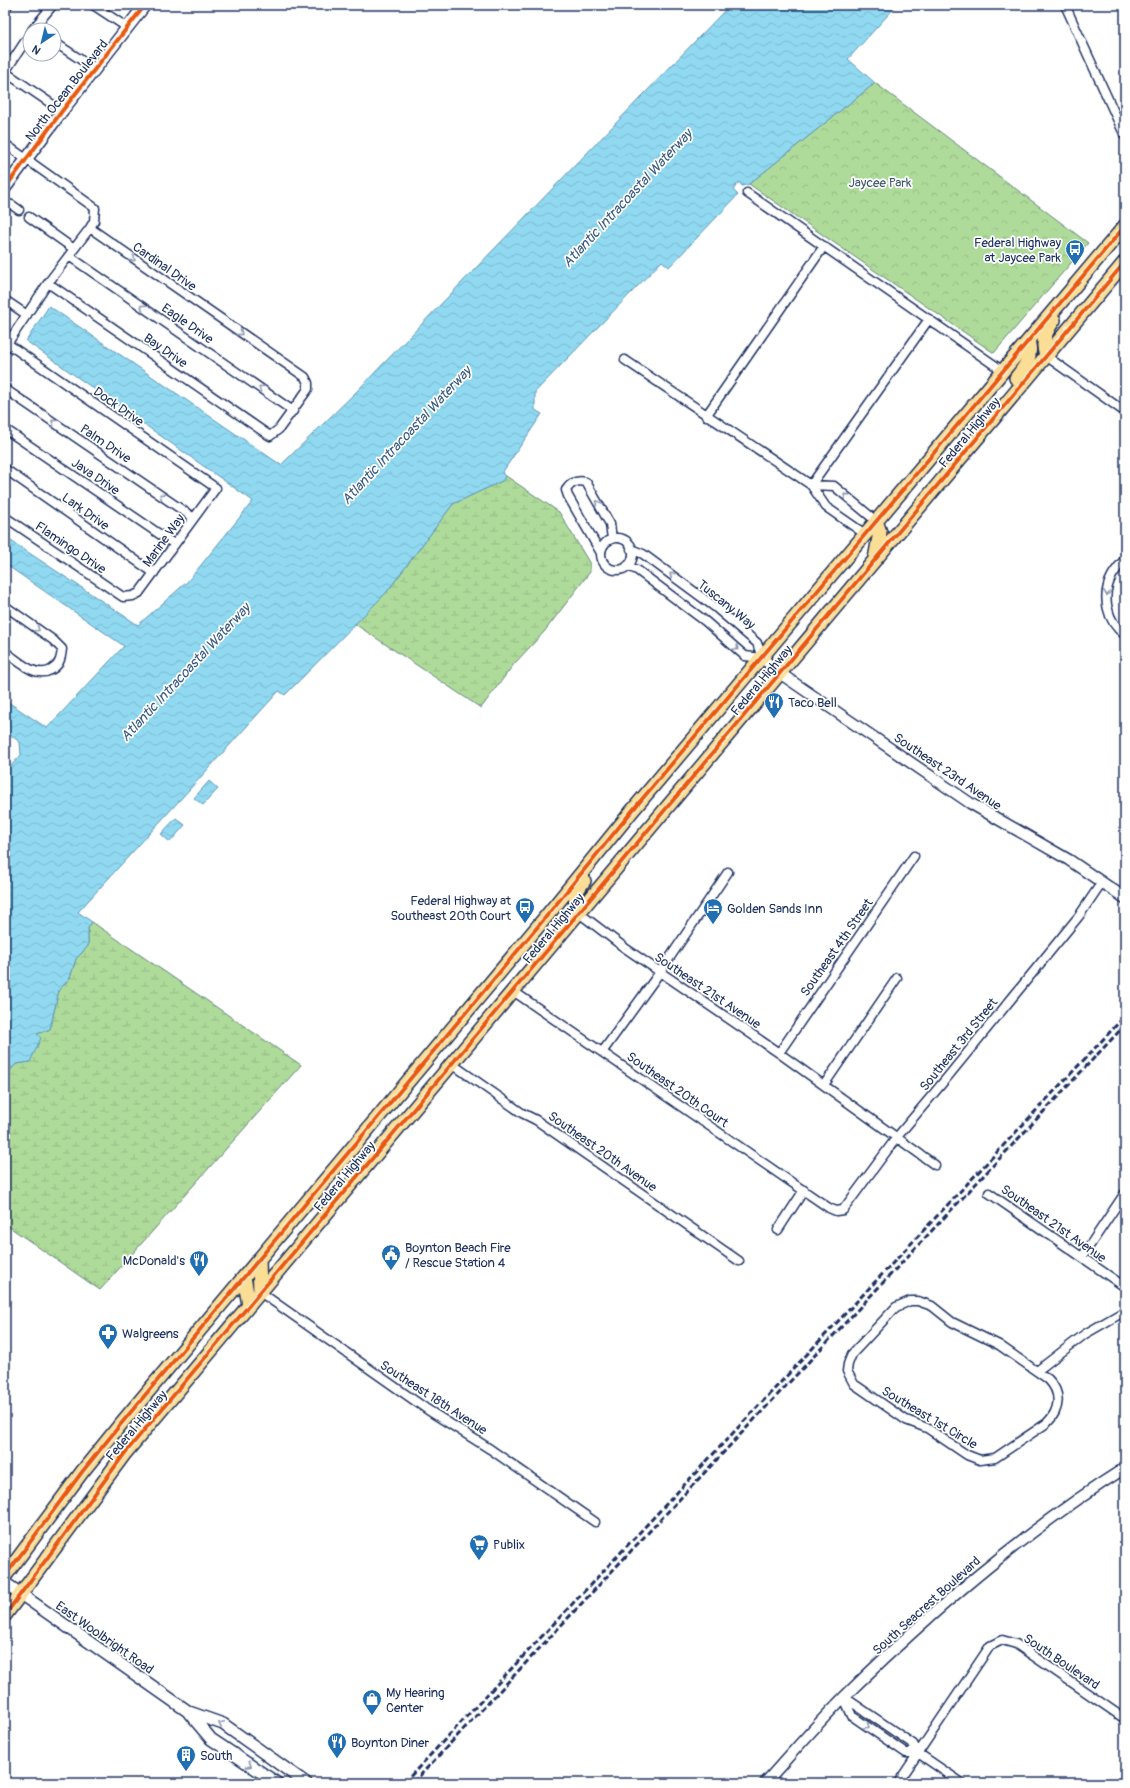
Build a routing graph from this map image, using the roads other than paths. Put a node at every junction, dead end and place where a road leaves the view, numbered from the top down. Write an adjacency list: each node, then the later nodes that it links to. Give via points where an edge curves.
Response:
1 (8, 5): 6 (street)
2 (53, 5): 7 (street)
3 (93, 5): 8 (street)
4 (144, 5): 8 (main road, North Ocean Boulevard)
5 (1065, 5): 14 (street)
6 (5, 9)
7 (39, 22)
8 (128, 28): 11 (main road, North Ocean Boulevard)
9 (22, 46): 12 (street)
10 (62, 47): 11 (street)
11 (95, 69): 13 (main road, North Ocean Boulevard)
12 (5, 72): 13 (street)
13 (62, 111): 16 (main road, North Ocean Boulevard)
14 (1125, 136)
15 (5, 144): 16 (street)
16 (31, 162): 17 (main road, North Ocean Boulevard); 23 (street, via 95,208)
17 (5, 188)
18 (747, 194): 24 (street)
19 (5, 203): 20 (street)
20 (19, 210)
21 (29, 217): 25 (street)
22 (1125, 226): 28 (main road, Federal Highway)
23 (90, 228): 25 (street); 39 (street, Cardinal Drive, one-way to 39, via 305,377 308,389)
24 (824, 246): 32 (street); 41 (street)
25 (74, 248): 26 (street)
26 (69, 256): 29 (street); 39 (street, Eagle Drive, one-way to 26)
27 (1125, 262): 35 (main road, Federal Highway)
28 (1093, 264): 33 (main road, Federal Highway); 35 (main road, via 1089,279 1048,328 1044,344)
29 (48, 283): 31 (street); 39 (street, Bay Drive, via 270,436 280,429)
30 (5, 300): 31 (street)
31 (27, 315): 34 (street)
32 (929, 319): 37 (street); 45 (street)
33 (1028, 341): 37 (main road, Federal Highway); 43 (main road, via 1030,355 1026,366 982,418)
34 (6, 346): 46 (street, Dock Drive)
35 (1046, 356): 40 (street); 43 (main road, Federal Highway)
36 (625, 360): 41 (street)
37 (1003, 371): 49 (main road, Federal Highway)
38 (5, 389): 48 (street, Palm Drive, one-way to 38)
39 (293, 411)
40 (1125, 412)
41 (706, 416): 45 (street)
42 (5, 429): 52 (street, Java Drive)
43 (975, 440): 56 (main road, Federal Highway)
44 (5, 468): 58 (street, Lark Drive)
45 (811, 485): 49 (street, one-way to 45, via 834,486); 50 (street, via 826,507)
46 (216, 488): 48 (street, Marine Way)
47 (5, 517): 59 (street, Flamingo Drive)
48 (194, 518): 52 (street, Marine Way)
49 (876, 521): 50 (main road, Federal Highway); 56 (main road, via 880,532)
50 (865, 534): 63 (main road, Federal Highway)
51 (612, 539): 53 (street, Tuscany Way, via 622,539); 54 (street, via 604,544); 54 (street, one-way to 54, via 610,524 586,482 570,484 566,490 568,496)
52 (174, 544): 58 (street, Marine Way)
53 (632, 549): 57 (street, via 632,558); 63 (street, Tuscany Way, one-way to 53, via 756,643 720,612 644,554)
54 (601, 553): 57 (street, via 603,561 610,568 618,570)
55 (1125, 559): 61 (street, one-way to 61, via 1112,576 1106,598 1112,620)
56 (874, 562): 64 (main road, Federal Highway)
57 (627, 566): 63 (street, one-way to 63, via 637,570 705,621 745,656)
58 (154, 573): 59 (street, Marine Way, via 139,592 133,596)
59 (123, 597)
60 (5, 606): 62 (street, one-way to 62, via 53,640 62,649 62,657 58,665 39,673)
61 (1125, 635)
62 (5, 652)
63 (762, 658): 64 (street, Southeast 23rd Avenue); 65 (main road, Federal Highway)
64 (780, 673): 68 (street, Southeast 23rd Avenue, via 970,803); 71 (main road, Federal Highway)
65 (632, 811): 70 (main road, Federal Highway); 71 (main road, via 622,835 576,891 576,908)
66 (914, 856): 77 (street, Southeast 4th Street)
67 (728, 872): 73 (street)
68 (1102, 882): 69 (street, Southeast 23rd Avenue); 80 (street, Southeast 3rd Street, via 1079,916)
69 (1125, 898)
70 (556, 904): 72 (main road); 88 (main road, Federal Highway)
71 (579, 913): 72 (main road, Federal Highway); 73 (street, Southeast 21st Avenue)
72 (565, 929): 75 (main road, Federal Highway)
73 (660, 972): 76 (street); 77 (street, Southeast 21st Avenue)
74 (897, 978): 79 (street)
75 (513, 991): 76 (street, Southeast 20th Court); 78 (main road, Federal Highway)
76 (603, 1052): 82 (street, Southeast 20th Court)
77 (779, 1053): 79 (street, Southeast 21st Avenue)
78 (452, 1064): 89 (street, Southeast 20th Avenue); 92 (main road, Federal Highway)
79 (824, 1085): 80 (street, Southeast 21st Avenue)
80 (897, 1137): 81 (street, Southeast 21st Avenue); 85 (street, Southeast 3rd Street, via 843,1210 836,1211)
81 (935, 1165)
82 (804, 1190): 85 (street, Southeast 20th Court); 86 (street)
83 (989, 1193): 87 (street, Southeast 21st Avenue)
84 (1125, 1193): 87 (street)
85 (830, 1208)
86 (778, 1230)
87 (1082, 1257): 91 (street, Southeast 21st Avenue)
88 (259, 1259): 90 (main road, Federal Highway); 92 (main road)
89 (739, 1261)
90 (244, 1277): 93 (main road); 98 (main road, Federal Highway, via 99,1450)
91 (1125, 1288)
92 (260, 1292): 93 (main road, Federal Highway); 97 (street, Southeast 18th Avenue, via 428,1410 490,1449)
93 (249, 1305): 100 (main road, Federal Highway, via 121,1459)
94 (1125, 1310): 95 (street, via 1085,1334)
95 (1037, 1371): 95 (street, Southeast 1st Circle, via 1048,1379 1056,1390 1058,1404 1053,1417 995,1458 980,1460 967,1455 927,1428 906,1420 854,1384 847,1371 852,1354 896,1307 903,1303 918,1301 932,1306 959,1327 999,1345)
96 (1125, 1468): 102 (street, South Seacrest Boulevard, via 1085,1493 993,1562 938,1608)
97 (595, 1522)
98 (5, 1576)
99 (5, 1583): 100 (main road, East Woolbright Road)
100 (20, 1594): 101 (main road, Federal Highway); 103 (main road, East Woolbright Road)
101 (5, 1615)
102 (844, 1697): 105 (street, via 852,1716 906,1753); 108 (street, South Seacrest Boulevard)
103 (189, 1712): 106 (main road, East Woolbright Road, one-way to 106, via 211,1739); 107 (main road, East Woolbright Road, one-way to 103, via 223,1724)
104 (1125, 1719): 105 (street, South Boulevard, via 1016,1644 1002,1640 990,1646)
105 (918, 1753): 109 (street, South Boulevard); 110 (street)
106 (277, 1783)
107 (306, 1783)
108 (765, 1783)
109 (898, 1783)
110 (962, 1783)

